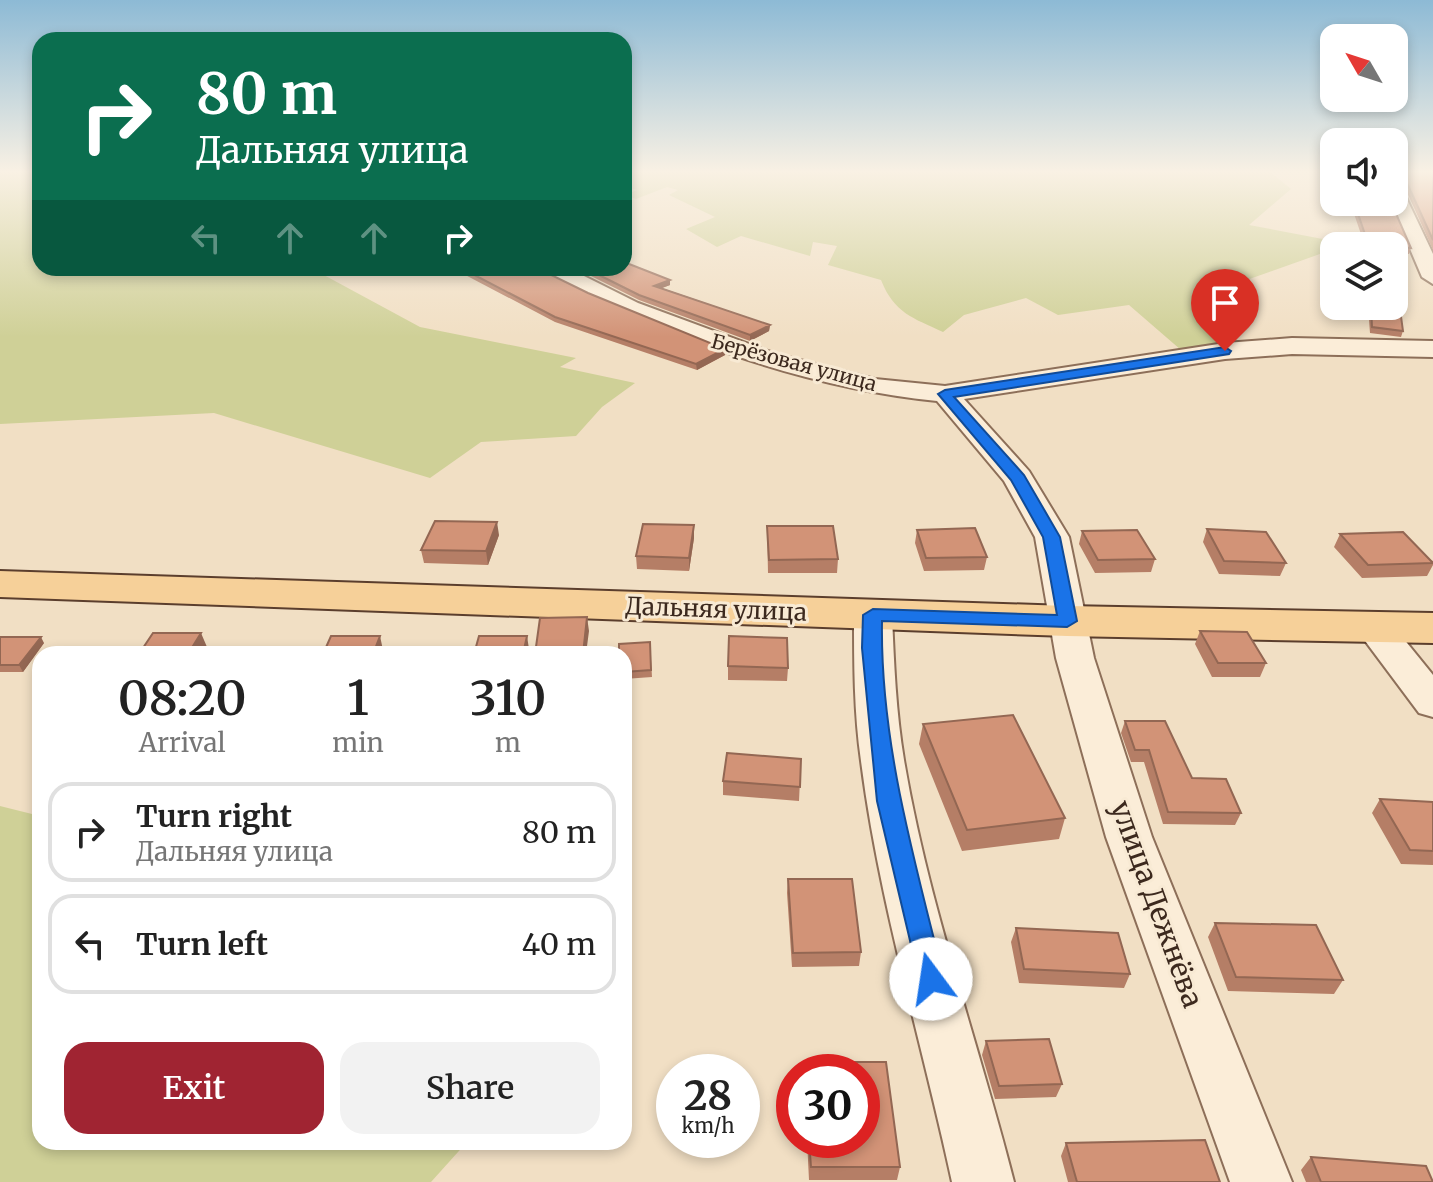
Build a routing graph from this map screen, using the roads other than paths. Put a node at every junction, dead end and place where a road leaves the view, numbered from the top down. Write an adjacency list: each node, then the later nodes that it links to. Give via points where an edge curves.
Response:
1 (1410, 226): 3 (street)
2 (567, 276): 5 (street, Берёзовая улица, via 630,308 767,359 875,387)
3 (1433, 277)
4 (1433, 349): 5 (street, Берёзовая улица, via 1308,346 1225,351)
5 (945, 394): 8 (street, улица Дежнёва, via 1018,478 1052,537)
6 (0, 584): 7 (main road, Дальняя улица)
7 (873, 615): 8 (main road, Дальняя улица); 12 (street, via 888,801)
8 (1067, 621): 9 (main road, Дальняя улица); 13 (street, улица Дежнёва, via 1129,837)
9 (1373, 626): 10 (main road, Дальняя улица); 11 (street)
10 (1433, 628)
11 (1433, 703)
12 (983, 1182)
13 (1261, 1182)

